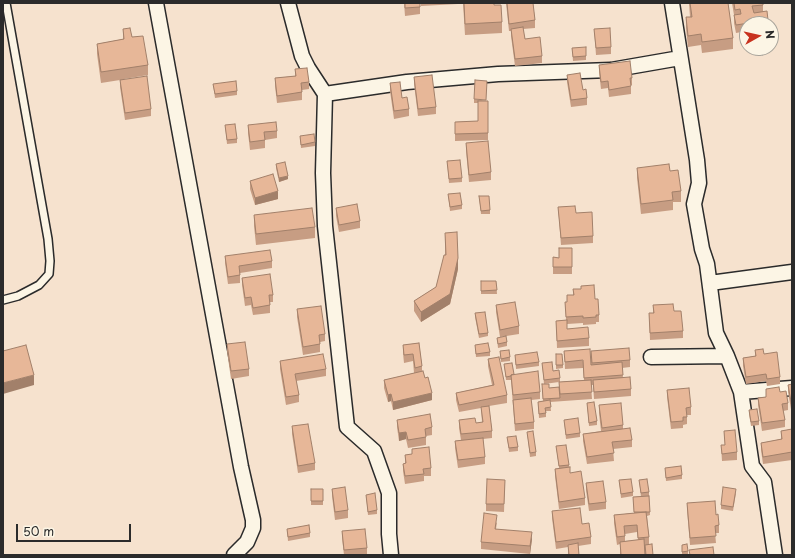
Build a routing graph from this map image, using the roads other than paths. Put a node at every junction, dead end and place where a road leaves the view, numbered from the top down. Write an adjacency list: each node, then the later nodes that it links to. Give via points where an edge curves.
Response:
1 (6, 3): 9 (lane, via 50,261 49,274 39,285 18,296)
2 (156, 3): 14 (street, via 241,467 253,520 250,538)
3 (288, 3): 6 (street, via 302,56)
4 (672, 3): 5 (street)
5 (680, 58): 6 (street, via 611,70 491,74 407,82); 8 (street, via 699,183 694,204)
6 (325, 94): 15 (street, via 325,226 347,427 374,451 389,493)
7 (792, 272): 8 (street)
8 (710, 283): 10 (street, via 716,333)
9 (3, 300)
10 (727, 356): 11 (street); 13 (street)
11 (651, 357)
12 (792, 388): 13 (street)
13 (741, 392): 16 (street, via 752,466 764,482)
14 (234, 555)
15 (391, 555)
16 (775, 555)

